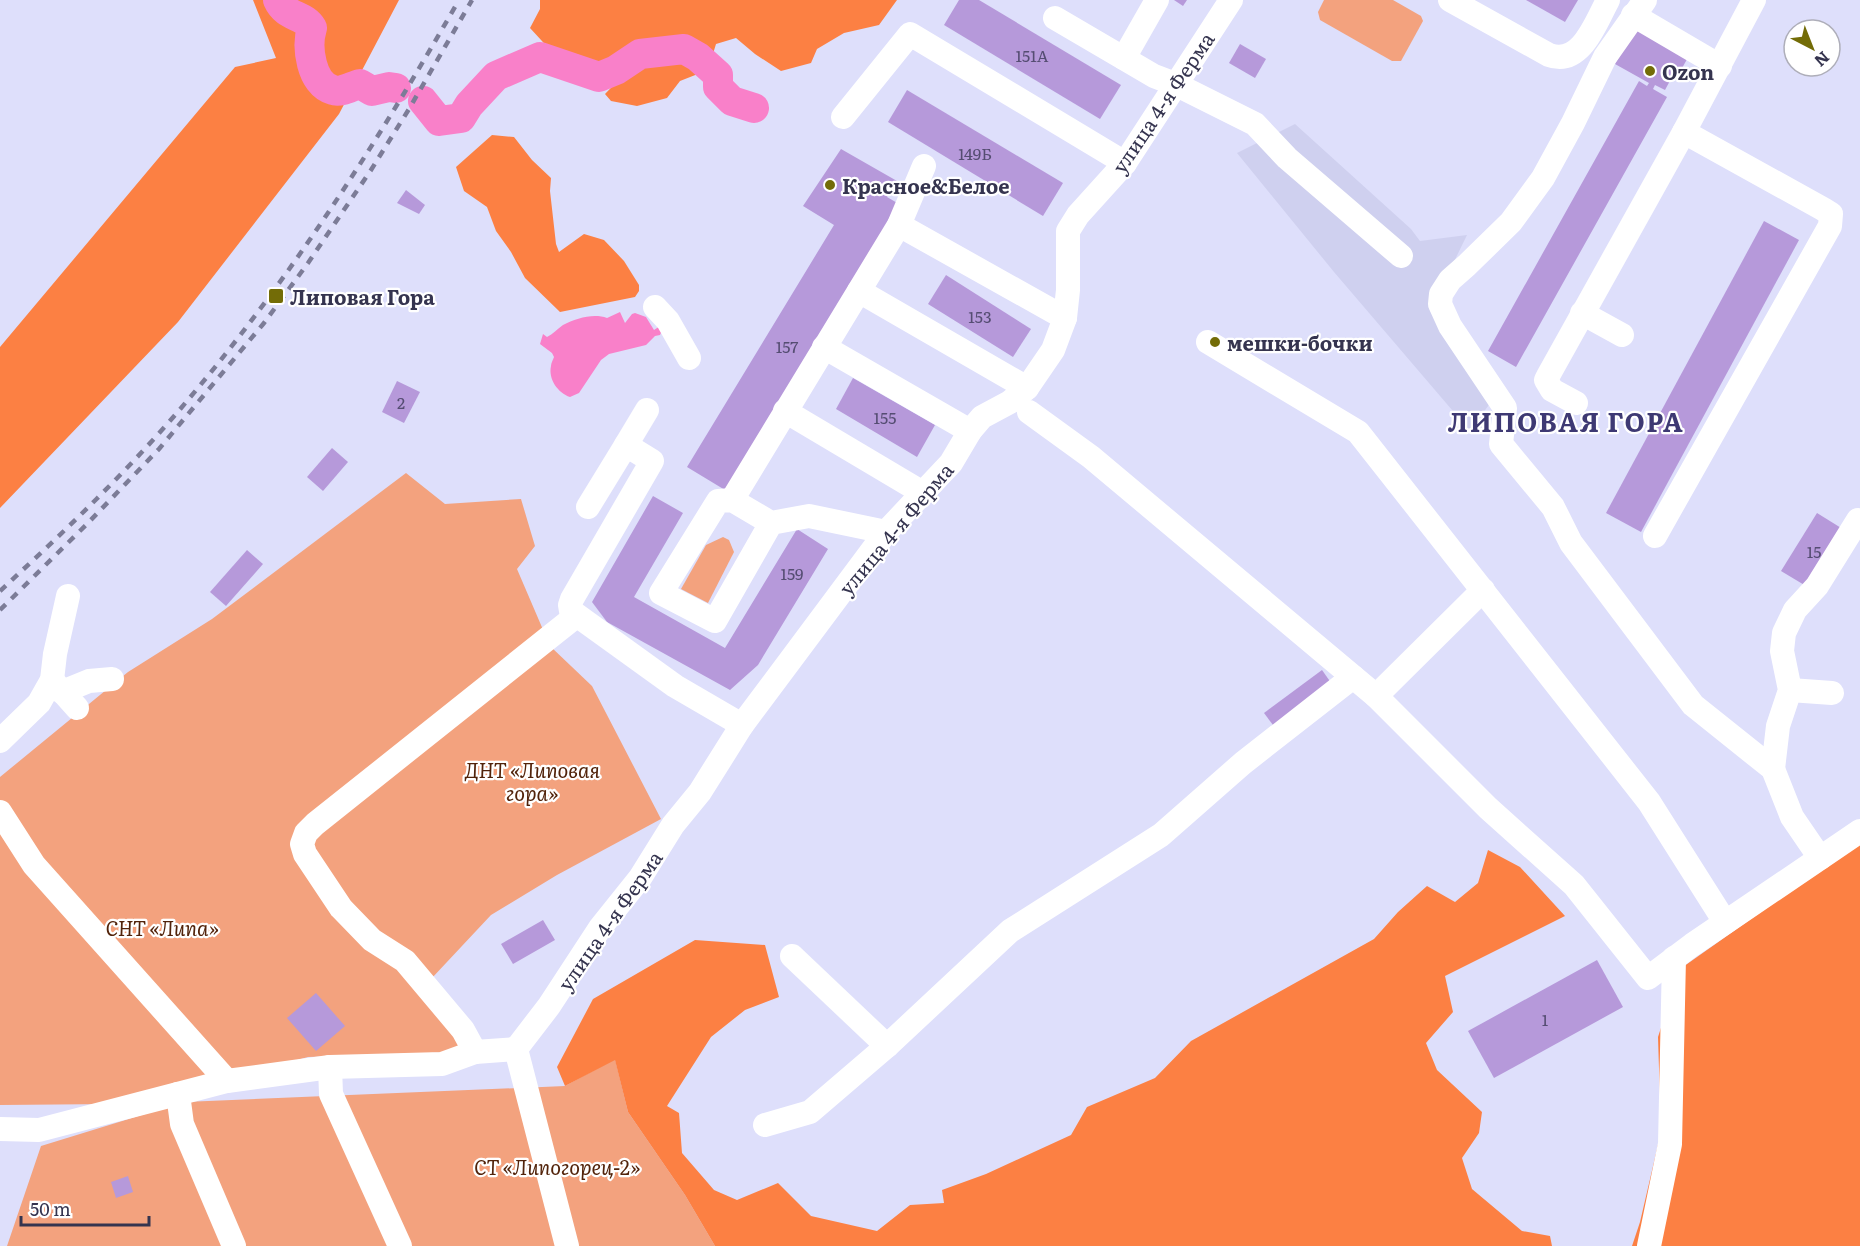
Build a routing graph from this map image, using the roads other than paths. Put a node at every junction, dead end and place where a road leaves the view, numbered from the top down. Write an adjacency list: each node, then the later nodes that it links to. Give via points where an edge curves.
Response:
1 (1157, 0): 8 (street)
2 (1231, 0): 10 (street, улица 4-я Ферма)
3 (1450, 0): 4 (street, via 1558,59 1578,51)
4 (1608, 0)
5 (1754, 0): 9 (street)
6 (1639, 8): 9 (street); 50 (street, via 1605,57 1543,178 1511,222 1449,280 1440,304 1450,326 1505,408 1501,444 1553,507 1571,543 1693,705)
7 (1055, 18): 8 (street)
8 (1124, 58): 10 (street)
9 (1720, 66): 12 (street)
10 (1175, 84): 13 (street, улица 4-я Ферма); 16 (street, via 1255,124 1287,158)
11 (843, 117): 13 (street, via 910,34)
12 (1684, 132): 19 (street); 38 (street, via 1831,214 1830,226)
13 (1125, 163): 20 (street, улица 4-я Ферма, via 1068,231)
14 (924, 166): 15 (street)
15 (899, 225): 17 (street); 20 (street)
16 (1401, 256)
17 (859, 291): 23 (street); 25 (street)
18 (655, 307): 24 (street)
19 (1582, 313): 21 (street); 26 (street, via 1546,380 1552,390)
20 (1065, 318): 25 (street, улица 4-я Ферма, via 1053,350)
21 (1622, 335)
22 (1208, 342): 39 (street, via 1358,432)
23 (824, 347): 28 (street); 30 (street)
24 (690, 357)
25 (1027, 388): 30 (street, улица 4-я Ферма, via 982,417)
26 (1576, 403)
27 (647, 410): 31 (street)
28 (785, 411): 32 (street); 33 (street)
29 (1029, 412): 42 (street, via 1091,457)
30 (970, 431): 32 (street, улица 4-я Ферма, via 951,463)
31 (626, 445): 34 (street); 41 (street, via 652,461 572,599 571,611)
32 (924, 493): 37 (street, улица 4-я Ферма)
33 (732, 500): 36 (street); 36 (street, via 718,501 661,593 715,621)
34 (588, 507)
35 (1858, 520): 44 (street, via 1817,586 1795,610 1784,633 1782,651)
36 (771, 523): 37 (street, via 809,516)
37 (886, 532): 48 (street, улица 4-я Ферма)
38 (1655, 536)
39 (1483, 590): 47 (street); 54 (street, via 1649,802)
40 (68, 596): 45 (street, via 55,654)
41 (576, 616): 48 (street, via 675,687); 59 (street, via 315,824 302,844 341,908 372,940 405,961 463,1030)
42 (1353, 677): 47 (street); 57 (street, via 1242,763 1161,835 1010,932)
43 (111, 679): 45 (street, via 89,681)
44 (1790, 690): 46 (street); 50 (street, via 1778,726)
45 (63, 693): 49 (street, via 39,703)
46 (1832, 693)
47 (1376, 696): 56 (street, via 1488,808 1574,885 1648,978)
48 (742, 724): 58 (street, улица 4-я Ферма, via 700,792)
49 (0, 741)
50 (1773, 769): 53 (street, via 1792,817)
51 (0, 812): 61 (street, via 34,865)
52 (1860, 831): 53 (street)
53 (1820, 858): 54 (street)
54 (1725, 922): 56 (street)
55 (792, 956): 57 (street)
56 (1674, 958): 68 (street, via 1670,1144)
57 (887, 1046): 63 (street, via 810,1112)
58 (516, 1049): 59 (street); 67 (street)
59 (475, 1052): 60 (street, via 442,1064)
60 (330, 1067): 61 (street); 66 (street, via 332,1094)
61 (227, 1082): 62 (street)
62 (178, 1094): 64 (street, via 39,1130); 65 (street, via 182,1124)
63 (765, 1125)
64 (0, 1129)
65 (234, 1246)
66 (400, 1246)
67 (567, 1246)
68 (1648, 1246)

